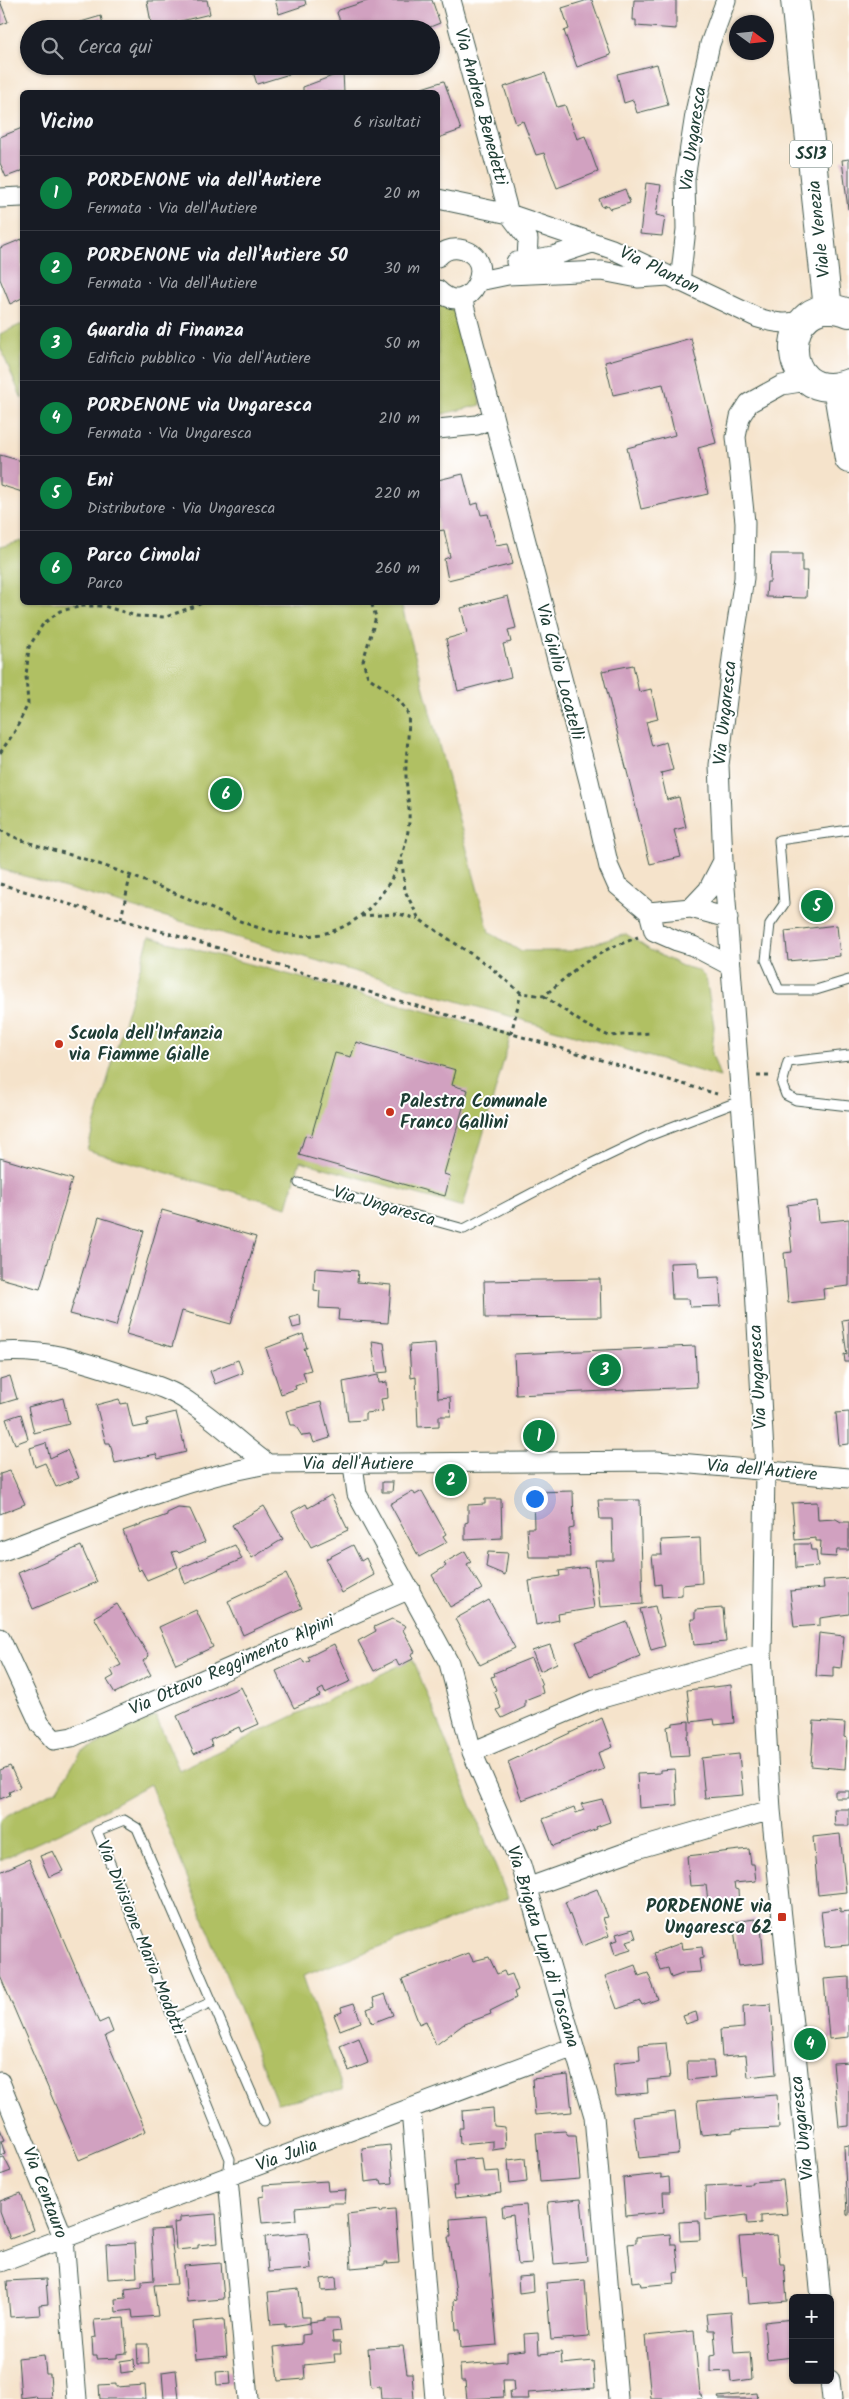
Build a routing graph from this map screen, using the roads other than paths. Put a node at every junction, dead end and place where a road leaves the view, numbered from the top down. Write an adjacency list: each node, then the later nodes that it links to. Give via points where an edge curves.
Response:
1 (450, 0): 7 (street, Via Andrea Benedetti)
2 (726, 0): 12 (street, Via Ungaresca, via 710,44 696,108 685,179 686,229)
3 (795, 0): 15 (main road, Viale Venezia / SS13)
4 (20, 197): 5 (street)
5 (0, 198)
6 (440, 199): 7 (street, Via Planton)
7 (510, 214): 8 (street, Via Planton); 10 (street, via 528,238)
8 (592, 243): 10 (street, via 553,256); 12 (street, Via Planton)
9 (440, 256): 11 (street, via 448,250 464,250 476,260)
10 (527, 260): 11 (street)
11 (480, 274): 12 (street, via 602,271 638,278); 14 (street, via 476,288)
12 (676, 279): 15 (street, Via Planton, via 758,318 779,324 796,323)
13 (440, 292): 14 (street, via 446,296)
14 (462, 298): 17 (street, Via Giulio Locatelli)
15 (828, 313): 16 (main road, via 793,338 792,350 799,371)
16 (834, 385): 19 (main road); 21 (street, Via Ungaresca, via 801,382 782,385 748,403 740,417 736,437 745,522 744,578 719,765)
17 (492, 418): 18 (street, via 477,425); 23 (street, Via Giulio Locatelli, via 609,867 616,885)
18 (440, 429)
19 (849, 459)
20 (849, 830): 27 (lane, via 778,840 784,904 770,924 766,960 779,990 816,990)
21 (724, 861): 22 (street, via 708,890); 24 (street, Via Ungaresca)
22 (691, 908): 23 (street); 24 (street)
23 (649, 912): 25 (street, via 654,930)
24 (729, 926): 25 (street); 26 (street, Via Ungaresca)
25 (693, 946): 26 (street)
26 (731, 966): 29 (street, Via Ungaresca)
27 (849, 980)
28 (849, 1056): 30 (lane, via 788,1062 782,1084 786,1095 796,1100)
29 (740, 1101): 31 (lane, Via Ungaresca, via 643,1139 464,1229); 35 (street, Via Ungaresca)
30 (849, 1106)
31 (299, 1183)
32 (0, 1352): 33 (street, via 30,1350 57,1355 164,1389 188,1401)
33 (268, 1464): 34 (street, Via dell'Autiere); 37 (street, Via dell'Autiere, via 230,1471 156,1494)
34 (353, 1465): 35 (street, Via dell'Autiere, via 657,1461); 38 (street, Via Brigata Lupi di Toscana, via 357,1494)
35 (765, 1471): 36 (street, Via dell'Autiere); 40 (street, Via Ungaresca)
36 (849, 1478)
37 (0, 1552)
38 (410, 1589): 39 (street, Via Ottavo Reggimento Alpini, via 72,1737 54,1740 40,1724); 41 (street, Via Brigata Lupi di Toscana, via 449,1663)
39 (0, 1638)
40 (762, 1653): 41 (street, via 595,1700); 42 (street, Via Ungaresca)
41 (472, 1752): 43 (street, Via Brigata Lupi di Toscana, via 521,1865)
42 (771, 1810): 43 (street, via 636,1849); 53 (street, Via Ungaresca)
43 (527, 1888): 46 (street, Via Brigata Lupi di Toscana)
44 (212, 2002): 45 (lane); 45 (lane, Via Divisione Mario Modotti, via 137,1828 124,1820 97,1832); 49 (lane, Via Divisione Mario Modotti)
45 (173, 2019): 50 (lane, Via Divisione Mario Modotti, via 230,2159)
46 (574, 2047): 48 (street, Via Julia); 58 (street, Via Brigata Lupi di Toscana, via 594,2116)
47 (0, 2082): 51 (street, Via Centauro)
48 (411, 2110): 50 (street, Via Julia); 57 (street)
49 (264, 2122)
50 (228, 2178): 51 (street, Via Julia); 56 (street, Via Divisione Mario Modotti)
51 (64, 2239): 52 (street, Via Julia); 55 (street, Via Centauro)
52 (0, 2262)
53 (821, 2294)
54 (830, 2384): 59 (street)
55 (77, 2399)
56 (248, 2399)
57 (435, 2399)
58 (618, 2399)
59 (832, 2399)

